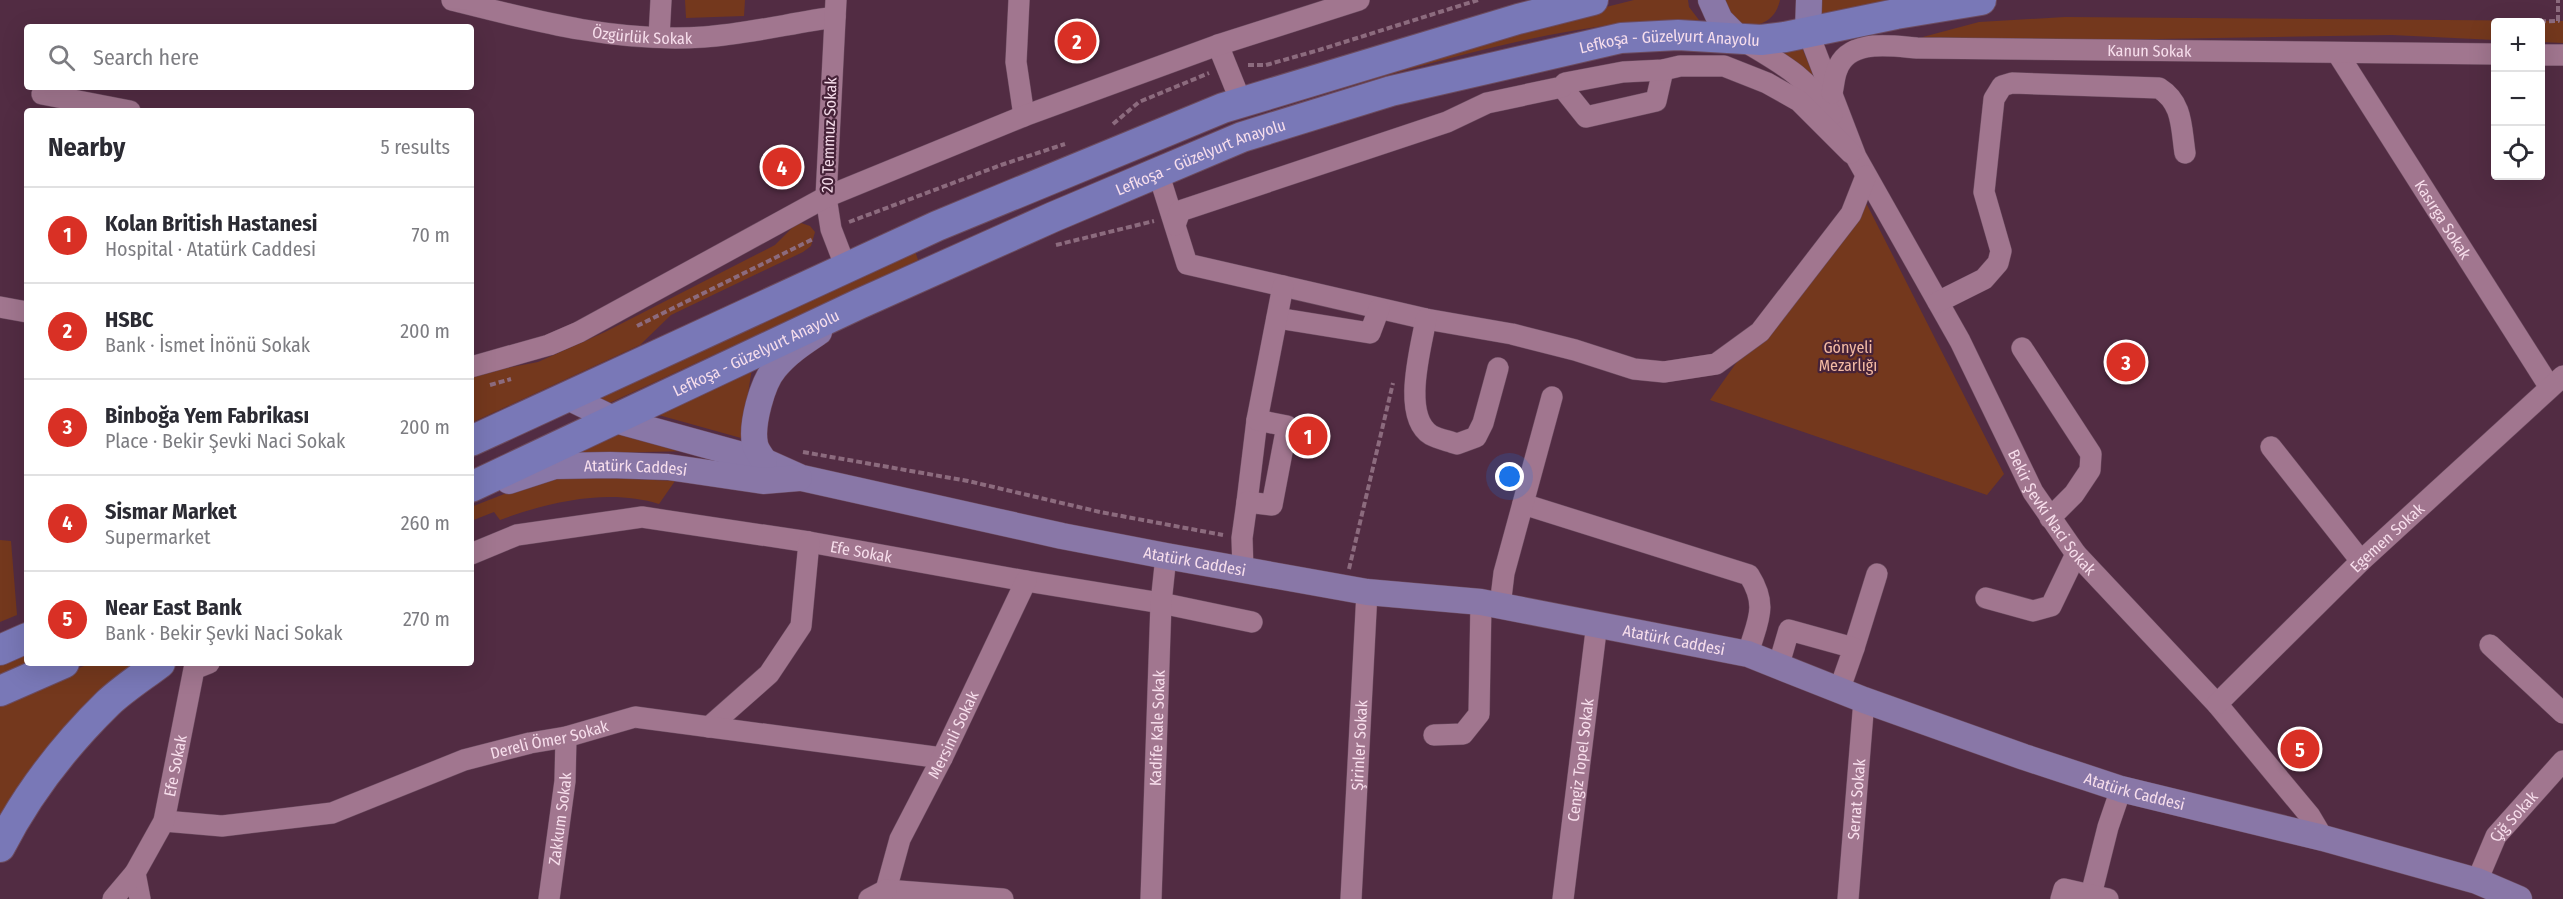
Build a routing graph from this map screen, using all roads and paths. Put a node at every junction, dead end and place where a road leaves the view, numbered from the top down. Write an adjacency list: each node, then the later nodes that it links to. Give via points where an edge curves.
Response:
1 (661, 0): 13 (street)
2 (1019, 0): 27 (street, via 1016,62)
3 (1359, 0): 15 (street)
4 (1593, 0): 24 (highway)
5 (1711, 0): 14 (main road, via 1720,20)
6 (1809, 0): 12 (main road)
7 (1981, 0): 12 (highway, Lefkoşa - Güzelyurt Anayolu)
8 (2558, 0): 11 (path, via 2558,21)
9 (464, 2): 13 (street, Özgürlük Sokak, via 557,26 619,36)
10 (835, 8): 13 (street, Özgürlük Sokak, via 726,35); 32 (street, 20 Temmuz Sokak)
11 (2545, 21)
12 (1808, 32): 14 (highway, Lefkoşa - Güzelyurt Anayolu, via 1761,40); 22 (street, Bekir Şevki Naci Sokak)
13 (659, 37)
14 (1738, 38): 28 (street, Bekir Şevki Naci Sokak, via 1789,68 1813,88); 30 (highway, Lefkoşa - Güzelyurt Anayolu, via 1621,38 1543,56 1379,95 1242,137)
15 (1218, 45): 24 (street); 27 (street)
16 (2338, 54): 17 (street, Kanun Sokak); 22 (street, Kanun Sokak, via 1876,46 1845,55 1837,68); 48 (street, Kasırga Sokak)
17 (2491, 54)
18 (2545, 55): 19 (street)
19 (2563, 55)
20 (1671, 68): 21 (street, via 1565,82); 21 (street, via 1656,101 1586,117); 28 (street, via 1724,66 1767,83 1799,101)
21 (1562, 87): 33 (street, via 1487,103 1447,122 1180,211)
22 (1832, 93): 28 (street, Bekir Şevki Naci Sokak)
23 (42, 94): 25 (street)
24 (1241, 102): 35 (highway)
25 (68, 105): 26 (street)
26 (99, 108)
27 (1024, 116): 32 (street)
28 (1853, 149): 31 (street, Bekir Şevki Naci Sokak)
29 (2185, 153): 37 (street, via 2178,106 2159,88 2012,83 2001,86 1994,99 1984,192 2001,251 1998,262 1984,279)
30 (1158, 172): 33 (street); 38 (highway, Lefkoşa - Güzelyurt Anayolu)
31 (1866, 176): 37 (street, Bekir Şevki Naci Sokak); 43 (street, via 1851,214 1760,332 1716,364 1664,372 1634,369 1512,334)
32 (826, 197): 35 (street, 20 Temmuz Sokak, via 831,229); 45 (street, via 579,332 549,345)
33 (1173, 221): 34 (path); 36 (street, via 1187,264)
34 (1050, 247)
35 (846, 268): 49 (highway)
36 (1283, 286): 40 (street); 42 (street)
37 (1938, 302): 62 (street, Bekir Şevki Naci Sokak, via 2033,492)
38 (859, 304): 51 (highway, Lefkoşa - Güzelyurt Anayolu); 56 (main road, via 774,368 756,421 755,445)
39 (0, 307): 41 (street)
40 (1379, 309): 42 (street, via 1370,333); 43 (street)
41 (24, 311)
42 (1277, 318): 52 (street)
43 (1426, 319): 46 (street, via 1414,391 1417,420 1430,434 1457,444 1476,437)
44 (2022, 348): 62 (street, via 2091,454 2090,470 2074,494)
45 (474, 366)
46 (1498, 368)
47 (1396, 372): 72 (path)
48 (2556, 381): 68 (street, Egemen Sokak)
49 (568, 397): 51 (main road, Atatürk Caddesi); 53 (highway)
50 (1552, 397): 61 (street)
51 (615, 420): 56 (main road, Atatürk Caddesi); 58 (highway, Lefkoşa - Güzelyurt Anayolu)
52 (1257, 420): 60 (street); 60 (street, via 1287,426 1272,505)
53 (474, 440)
54 (2271, 447): 68 (street)
55 (795, 450): 63 (path, via 968,481 1101,512)
56 (764, 461): 57 (main road, Atatürk Caddesi)
57 (802, 478): 59 (main road, Atatürk Caddesi, via 751,480 668,467 555,466); 67 (main road, Atatürk Caddesi)
58 (474, 486)
59 (474, 492)
60 (1247, 502): 63 (street)
61 (1522, 504): 75 (street, via 1504,573); 80 (street, via 1749,575 1761,602)
62 (2050, 518): 66 (street, Bekir Şevki Naci Sokak)
63 (1242, 538): 69 (street)
64 (809, 542): 65 (street, Efe Sokak, via 642,517 517,535); 71 (street, Efe Sokak); 90 (street, via 801,626 769,674)
65 (474, 553)
66 (2076, 554): 73 (street, via 2051,606 2033,611); 88 (street, Bekir Şevki Naci Sokak)
67 (1166, 556): 69 (main road, Atatürk Caddesi); 74 (street, Kadife Kale Sokak)
68 (2361, 561): 88 (street, Egemen Sokak)
69 (1243, 570): 72 (main road, Atatürk Caddesi)
70 (1877, 574): 79 (street)
71 (1026, 581): 74 (street, Efe Sokak); 93 (street, Mersinli Sokak)
72 (1356, 590): 75 (main road, Atatürk Caddesi); 108 (street, Şirinler Sokak)
73 (1986, 598)
74 (1161, 603): 76 (street, Efe Sokak); 107 (street, Kadife Kale Sokak)
75 (1491, 604): 77 (main road, Atatürk Caddesi); 91 (street, via 1479,714 1463,734)
76 (1252, 622)
77 (1597, 623): 80 (main road, Atatürk Caddesi); 109 (street, Cengiz Topel Sokak)
78 (2490, 645): 89 (street)
79 (1854, 648): 81 (street, via 1789,630); 85 (street)
80 (1748, 654): 81 (main road, Atatürk Caddesi)
81 (1779, 664): 85 (main road, Atatürk Caddesi)
82 (57, 666): 86 (highway)
83 (155, 666): 98 (highway, via 109,702 54,762)
84 (202, 666): 96 (street, Efe Sokak, via 195,669)
85 (1840, 688): 87 (main road, Atatürk Caddesi)
86 (0, 692)
87 (1864, 700): 95 (main road, Atatürk Caddesi); 110 (street, Serıat Sokak)
88 (2217, 704): 97 (street, Bekir Şevki Naci Sokak, via 2303,807)
89 (2563, 713)
90 (709, 727): 92 (street, Dereli Ömer Sokak, via 635,717); 93 (street, Dereli Ömer Sokak)
91 (1434, 735)
92 (566, 737): 96 (street, Dereli Ömer Sokak, via 464,760 332,813 222,826); 105 (street, Zakkum Sokak, via 565,781)
93 (942, 758): 101 (street, Mersinli Sokak)
94 (2563, 761): 100 (street, Çiğ Sokak, via 2496,836)
95 (2121, 789): 97 (main road, Atatürk Caddesi); 102 (street, via 2108,827)
96 (164, 820): 99 (street, Efe Sokak)
97 (2322, 838): 100 (main road, Atatürk Caddesi)
98 (0, 847)
99 (135, 873): 103 (street, Efe Sokak); 104 (street)
100 (2476, 881): 112 (main road, Atatürk Caddesi)
101 (877, 894): 106 (street)
102 (2100, 897): 111 (street, via 2064,889)
103 (113, 899)
104 (140, 899)
105 (549, 899)
106 (1003, 899)
107 (1151, 899)
108 (1351, 899)
109 (1563, 899)
110 (1848, 899)
111 (2061, 899)
112 (2519, 899)

